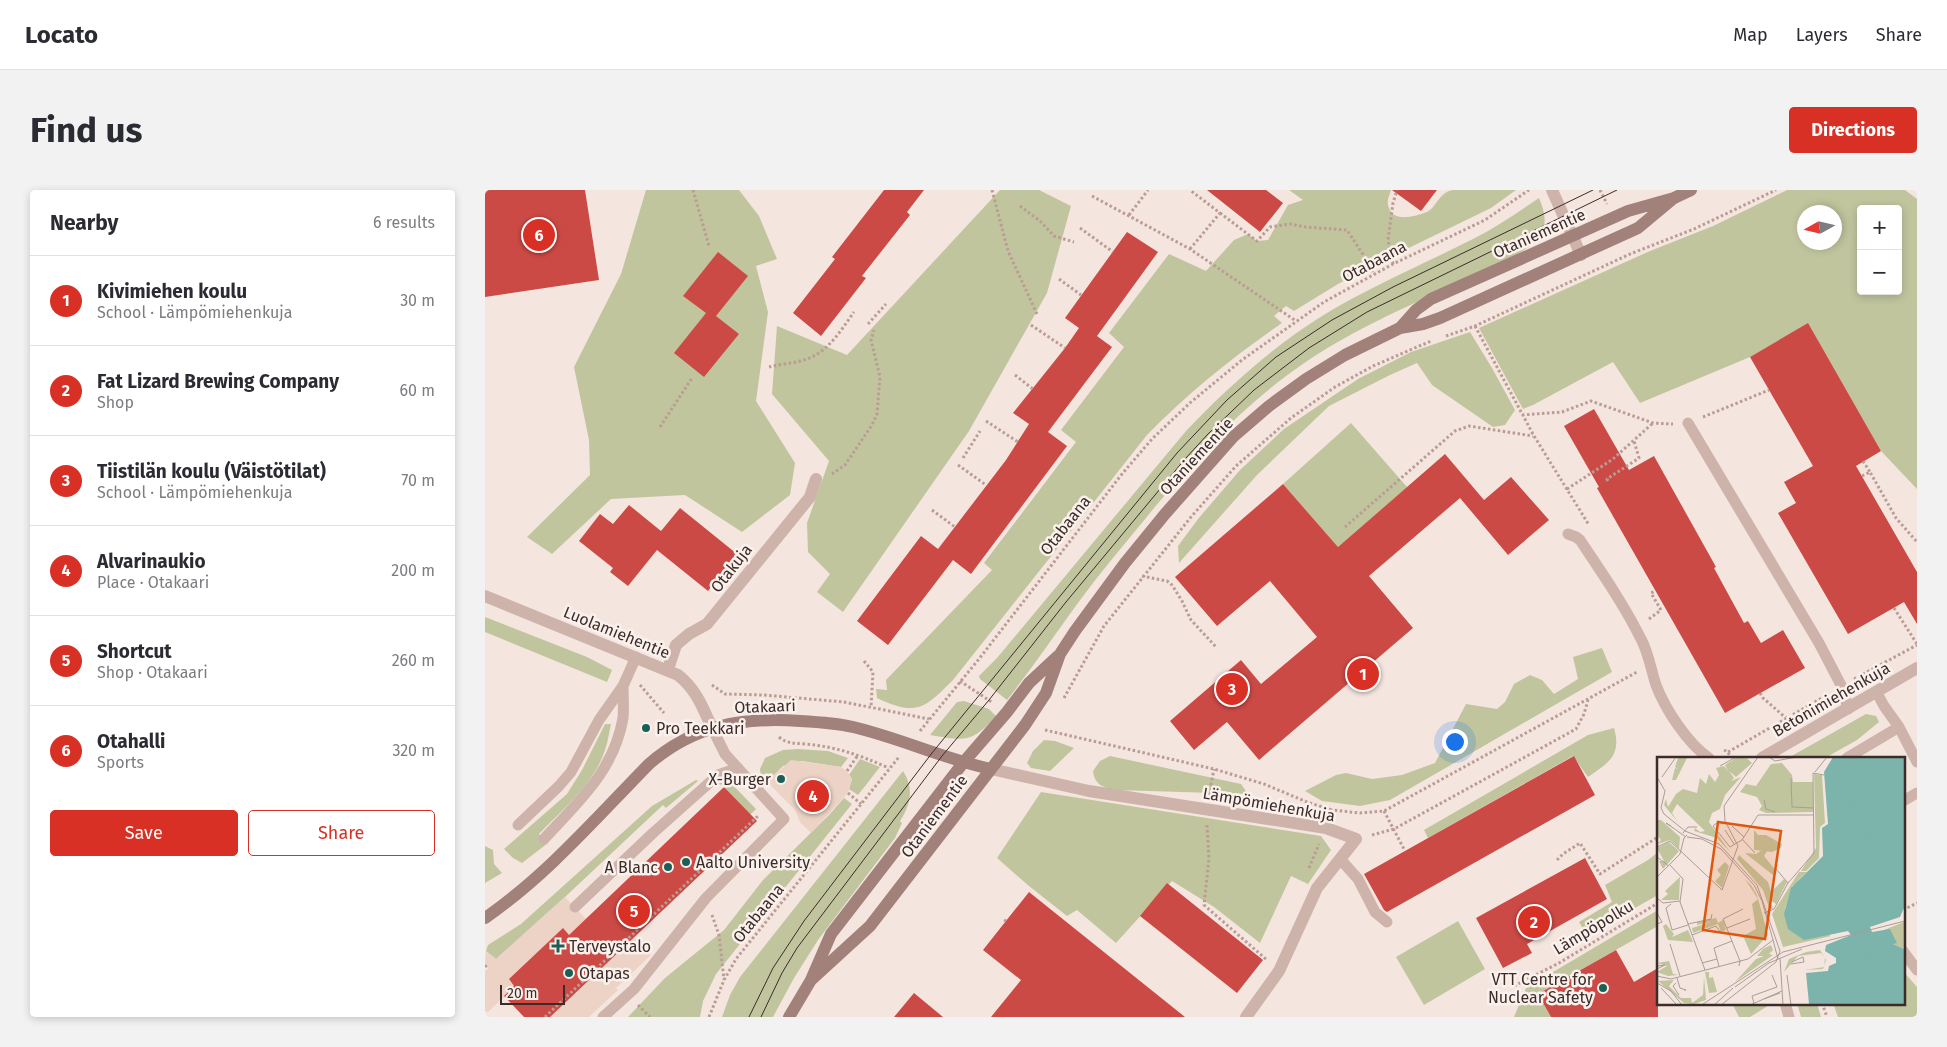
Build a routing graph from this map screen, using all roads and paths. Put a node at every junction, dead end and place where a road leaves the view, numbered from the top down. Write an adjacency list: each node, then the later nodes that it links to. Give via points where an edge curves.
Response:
1 (693, 190): 18 (path)
2 (992, 190): 28 (path, via 1008,251)
3 (1148, 190): 14 (path)
4 (1190, 190): 13 (path)
5 (1397, 190): 22 (path, via 1388,240)
6 (1529, 190): 22 (path, Otabaana, via 1485,220)
7 (1552, 190): 16 (street)
8 (1691, 190): 11 (street, Otaniementie)
9 (1776, 190): 32 (path, via 1694,230 1630,254)
10 (1093, 196): 14 (path)
11 (1674, 198): 16 (street, Otaniementie, via 1628,211); 21 (street, Otaniementie, via 1638,228)
12 (1020, 206): 17 (path, via 1054,236)
13 (1220, 214): 19 (path); 23 (path, via 1257,241 1270,227 1290,224 1347,230)
14 (1129, 216): 19 (path)
15 (1080, 228): 20 (path)
16 (1572, 235): 21 (street); 33 (street, Otaniementie, via 1431,299)
17 (1074, 242)
18 (709, 246)
19 (1190, 250): 29 (path)
20 (1113, 252)
21 (1581, 255): 33 (street, Otaniementie, via 1440,318)
22 (1393, 264): 23 (path, Otabaana)
23 (1374, 274): 29 (path, Otabaana)
24 (1059, 279): 25 (path)
25 (1081, 295)
26 (886, 304): 30 (path)
27 (854, 312): 36 (path, via 821,352 807,359)
28 (1037, 314)
29 (1295, 321): 76 (path, Otabaana, via 1191,402 1152,439 1086,518)
30 (868, 324)
31 (1031, 325): 35 (path)
32 (1475, 326): 42 (path, via 1522,415 1562,412 1591,401); 63 (path, via 1373,366 1335,387 1291,418 1236,466)
33 (1400, 328): 70 (street, Otaniementie, via 1306,378 1233,437 1125,563)
34 (874, 330): 54 (path, via 871,340 880,377 877,414 845,465)
35 (1065, 348)
36 (769, 367)
37 (1015, 376): 39 (path)
38 (692, 378): 44 (path)
39 (1033, 389)
40 (1769, 390): 43 (path)
41 (986, 421): 48 (path)
42 (1653, 423): 43 (path); 47 (path)
43 (1688, 423): 78 (lane, via 1805,618)
44 (660, 427)
45 (980, 431): 49 (path)
46 (1534, 436): 60 (path, via 1469,426 1455,431)
47 (1633, 441): 55 (path, via 1639,458 1607,479); 57 (path, via 1613,459)
48 (1018, 442)
49 (963, 458)
50 (1863, 461): 52 (path)
51 (958, 465): 56 (path)
52 (1870, 472): 53 (path); 62 (path, via 1896,518)
53 (1862, 476)
54 (816, 479): 75 (street, Otakuja, via 810,497 713,617 676,645)
55 (1608, 482)
56 (986, 485)
57 (1567, 489)
58 (932, 510): 59 (path)
59 (955, 527)
60 (1345, 527)
61 (1568, 534): 73 (lane, via 1575,536 1586,549 1643,642)
62 (1917, 542)
63 (1142, 576): 69 (path, via 1172,585 1191,620); 83 (path, via 1104,626)
64 (1655, 591): 67 (path, via 1651,593 1661,610)
65 (485, 596): 71 (street, Luolamiehentie)
66 (1894, 608): 68 (path)
67 (1649, 620)
68 (1917, 644): 78 (path)
69 (1217, 648)
70 (1060, 654): 86 (street, Otaniementie, via 1029,683); 105 (street, Otaniementie, via 1046,693)
71 (636, 657): 75 (street, Luolamiehentie); 77 (lane)
72 (864, 661): 84 (path, via 873,672)
73 (1652, 665): 82 (path); 98 (lane, via 1670,713 1689,739)
74 (1917, 668): 80 (street, Betonimiehenkuja)
75 (668, 669): 91 (street, Luolamiehentie, via 695,691)
76 (961, 680): 86 (path); 88 (path, Otabaana)
77 (623, 686): 116 (lane, via 599,720 571,772); 120 (lane, via 623,718 606,767 588,792)
78 (1841, 686): 85 (lane); 87 (path)
79 (1761, 693): 87 (path)
80 (1877, 693): 85 (street, Betonimiehenkuja); 90 (lane)
81 (793, 697): 84 (path)
82 (1588, 700): 115 (path); 118 (path, via 1575,729)
83 (1060, 705)
84 (871, 707): 88 (path)
85 (1848, 709): 99 (street, Betonimiehenkuja)
86 (1007, 712): 102 (street, Otaniementie)
87 (1786, 718): 96 (path)
88 (929, 719): 95 (path, Otabaana)
89 (1050, 721): 92 (path)
90 (1899, 727): 100 (lane); 101 (lane)
91 (712, 728): 95 (street, Otakaari, via 760,719 820,722 852,727); 103 (lane, via 725,754); 132 (street, Otakaari, via 662,753 553,863)
92 (1045, 730): 93 (path); 106 (path)
93 (1039, 736)
94 (785, 742): 97 (path, via 829,746)
95 (909, 744): 102 (street, Otakaari); 104 (path, Otabaana)
96 (1728, 752)
97 (858, 755): 104 (path); 107 (path)
98 (1708, 757)
99 (1764, 757)
100 (1849, 757)
101 (1917, 762)
102 (963, 763): 105 (street, Otakaari); 138 (street, Otaniementie, via 831,934)
103 (738, 768): 111 (lane); 130 (lane, via 718,775)
104 (889, 768): 112 (path, Otabaana)
105 (991, 769): 113 (street, Lämpömiehenkuja, via 1089,791); 138 (street, Otaniementie, via 870,926)
106 (1215, 769): 113 (path); 114 (path)
107 (847, 771)
108 (848, 793): 112 (path)
109 (1917, 793): 110 (lane)
110 (1905, 800)
111 (770, 804): 126 (path); 127 (lane, via 784,819)
112 (861, 804): 137 (path, Otabaana, via 737,959)
113 (1206, 808): 117 (street, Lämpömiehenkuja); 136 (path, via 1209,858 1204,905)
114 (1332, 810): 115 (path); 117 (path)
115 (1385, 811): 118 (path)
116 (518, 825)
117 (1326, 828): 121 (street, Lämpömiehenkuja); 125 (path)
118 (1394, 829): 121 (path); 122 (path)
119 (1657, 838): 124 (path, via 1599,874 1580,843)
120 (543, 839)
121 (1356, 839): 123 (street)
122 (1405, 851)
123 (1341, 860): 133 (lane, via 1358,879 1375,912); 136 (street, via 1317,888)
124 (1557, 860)
125 (1308, 871)
126 (695, 876): 127 (path); 142 (path)
127 (706, 898): 137 (path, via 719,934); 143 (lane, via 634,989)
128 (1917, 903): 131 (path)
129 (1657, 904): 139 (path, Lämpöpolku, via 1559,963)
130 (575, 906)
131 (1905, 909)
132 (485, 918)
133 (1387, 922)
134 (1905, 953): 135 (lane)
135 (1917, 970)
136 (1279, 971): 146 (street)
137 (724, 980): 144 (path, Otabaana)
138 (811, 980): 145 (street, Otaniementie)
139 (1514, 986)
140 (1785, 1004): 147 (lane)
141 (1822, 1004): 148 (path)
142 (545, 1017)
143 (603, 1017)
144 (709, 1017)
145 (789, 1017)
146 (1246, 1017)
147 (1789, 1017)
148 (1827, 1017)

